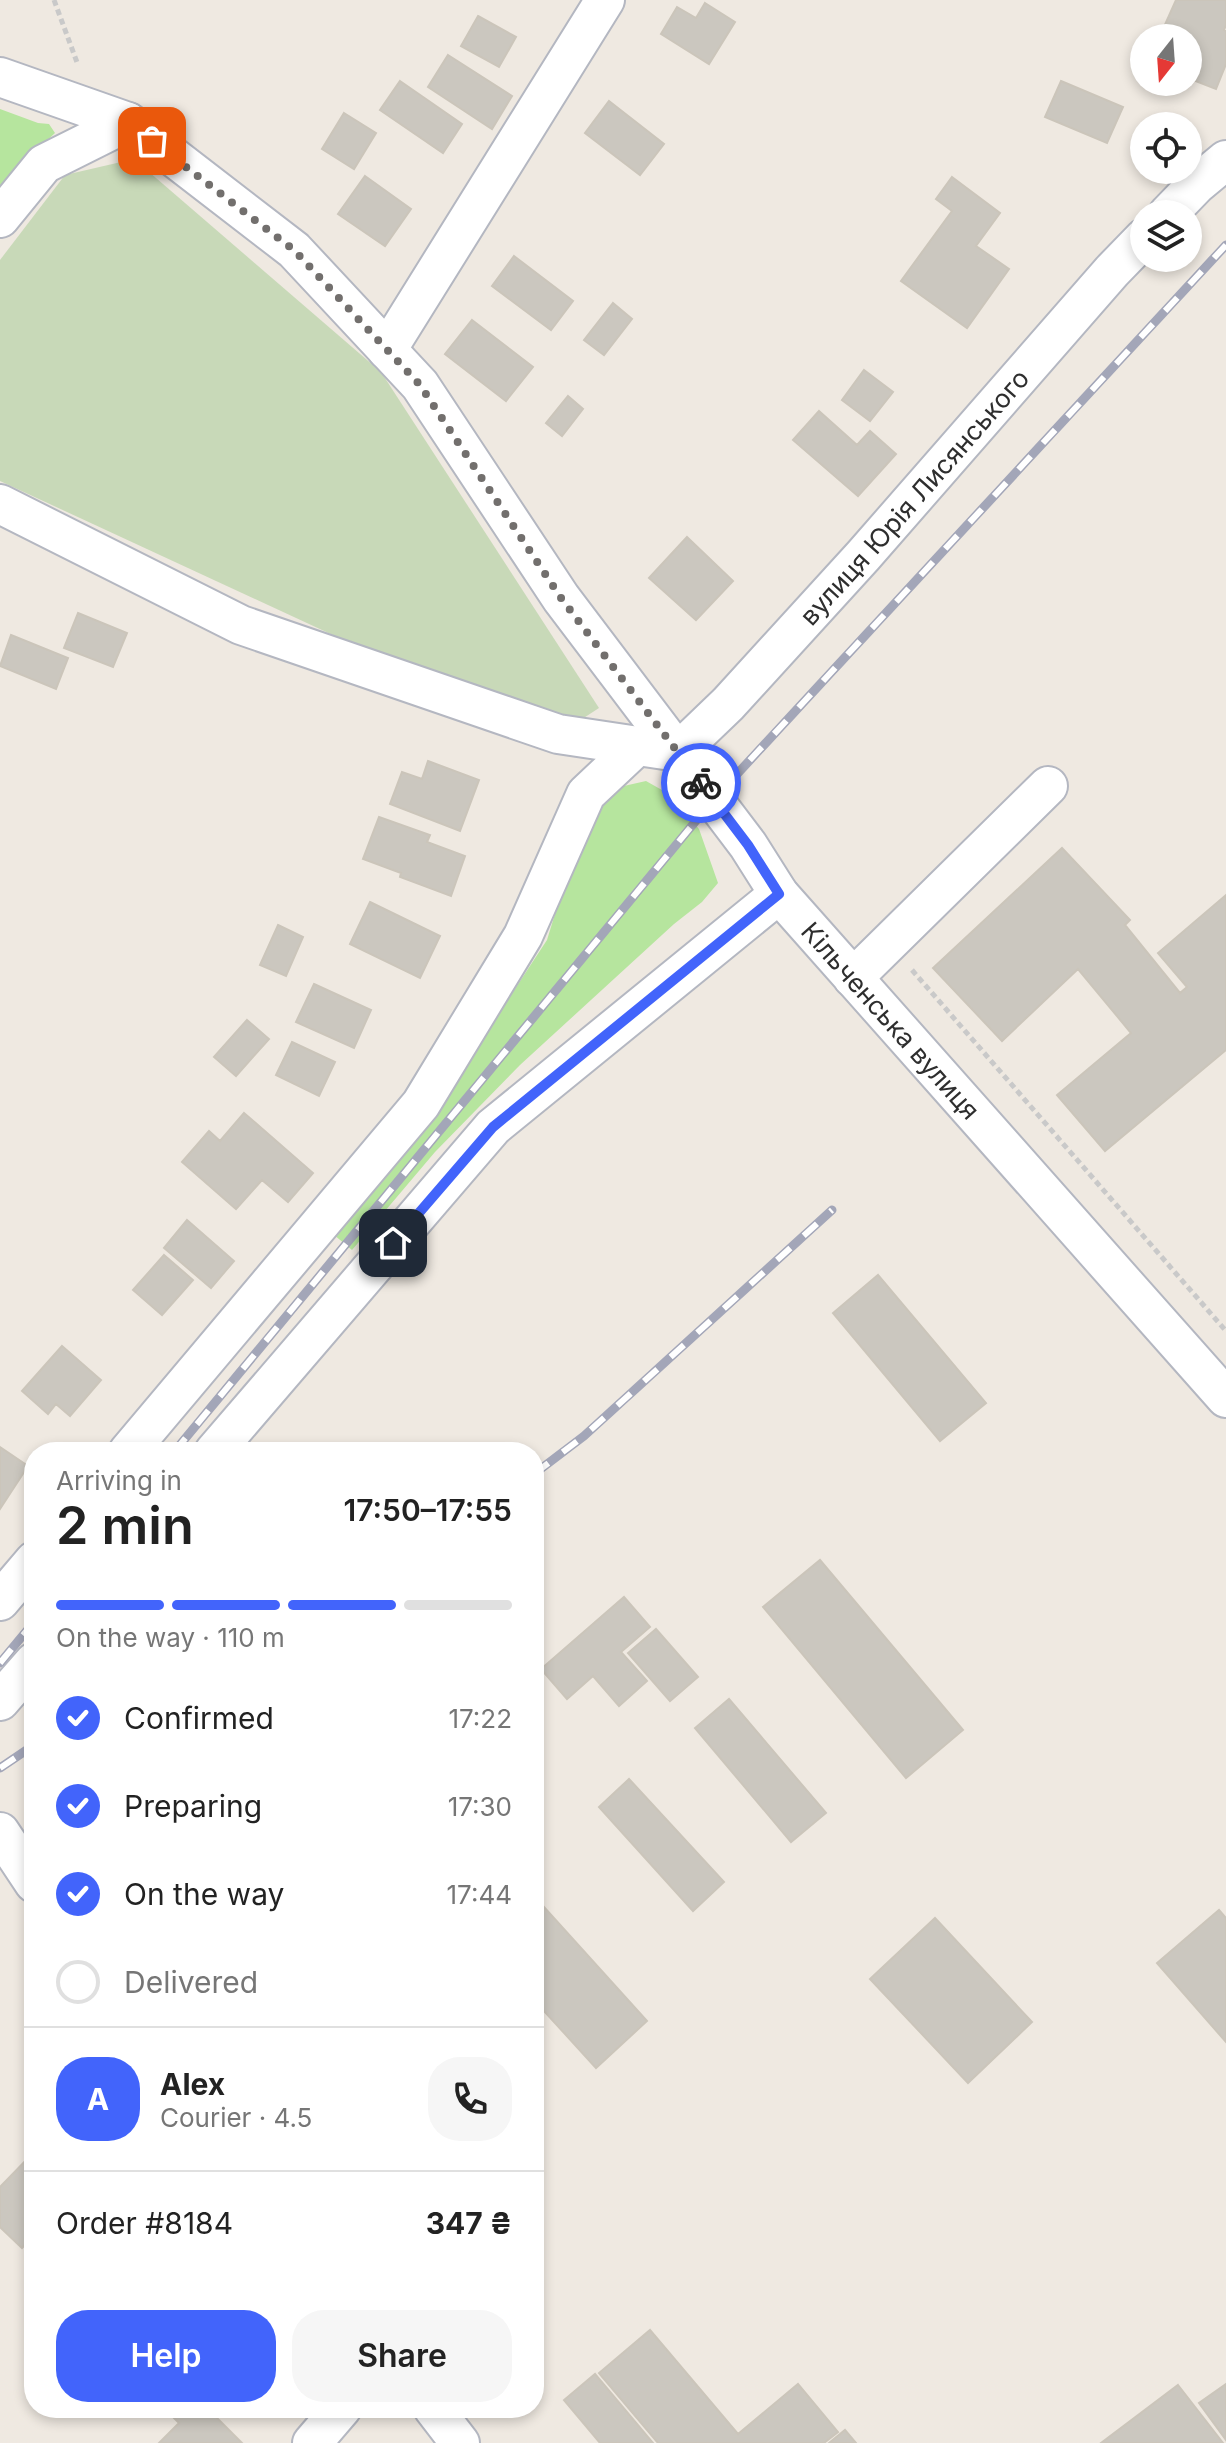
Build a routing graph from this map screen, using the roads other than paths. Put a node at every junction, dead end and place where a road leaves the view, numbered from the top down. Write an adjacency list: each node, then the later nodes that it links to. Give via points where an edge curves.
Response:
1 (605, 0): 8 (street)
2 (0, 77): 3 (street, Кільченська вулиця)
3 (111, 116): 6 (street, via 44,164); 8 (street, Кільченська вулиця, via 294,250)
4 (1226, 160): 5 (street)
5 (1182, 200)
6 (0, 218)
7 (1130, 252): 11 (street, вулиця Юрія Лисянського, via 728,704)
8 (387, 350): 11 (street, Кільченська вулиця, via 420,385 561,598)
9 (0, 504): 10 (street, via 241,625 558,734)
10 (637, 746): 11 (street); 16 (street, via 586,794 523,936 421,1104)
11 (678, 752): 13 (street, Кільченська вулиця)
12 (1048, 786): 14 (street)
13 (779, 894): 14 (street, Кільченська вулиця); 17 (street, via 493,1127)
14 (853, 978): 15 (street, Кільченська вулиця)
15 (1226, 1398)
16 (136, 1442)
17 (223, 1442)
18 (24, 1573): 19 (street)
19 (0, 1601)
20 (24, 1673): 21 (street)
21 (0, 1701)
22 (0, 1832): 23 (street)
23 (24, 1868)
24 (333, 2418): 26 (street)
25 (441, 2418): 27 (street)
26 (312, 2443)
27 (460, 2443)

